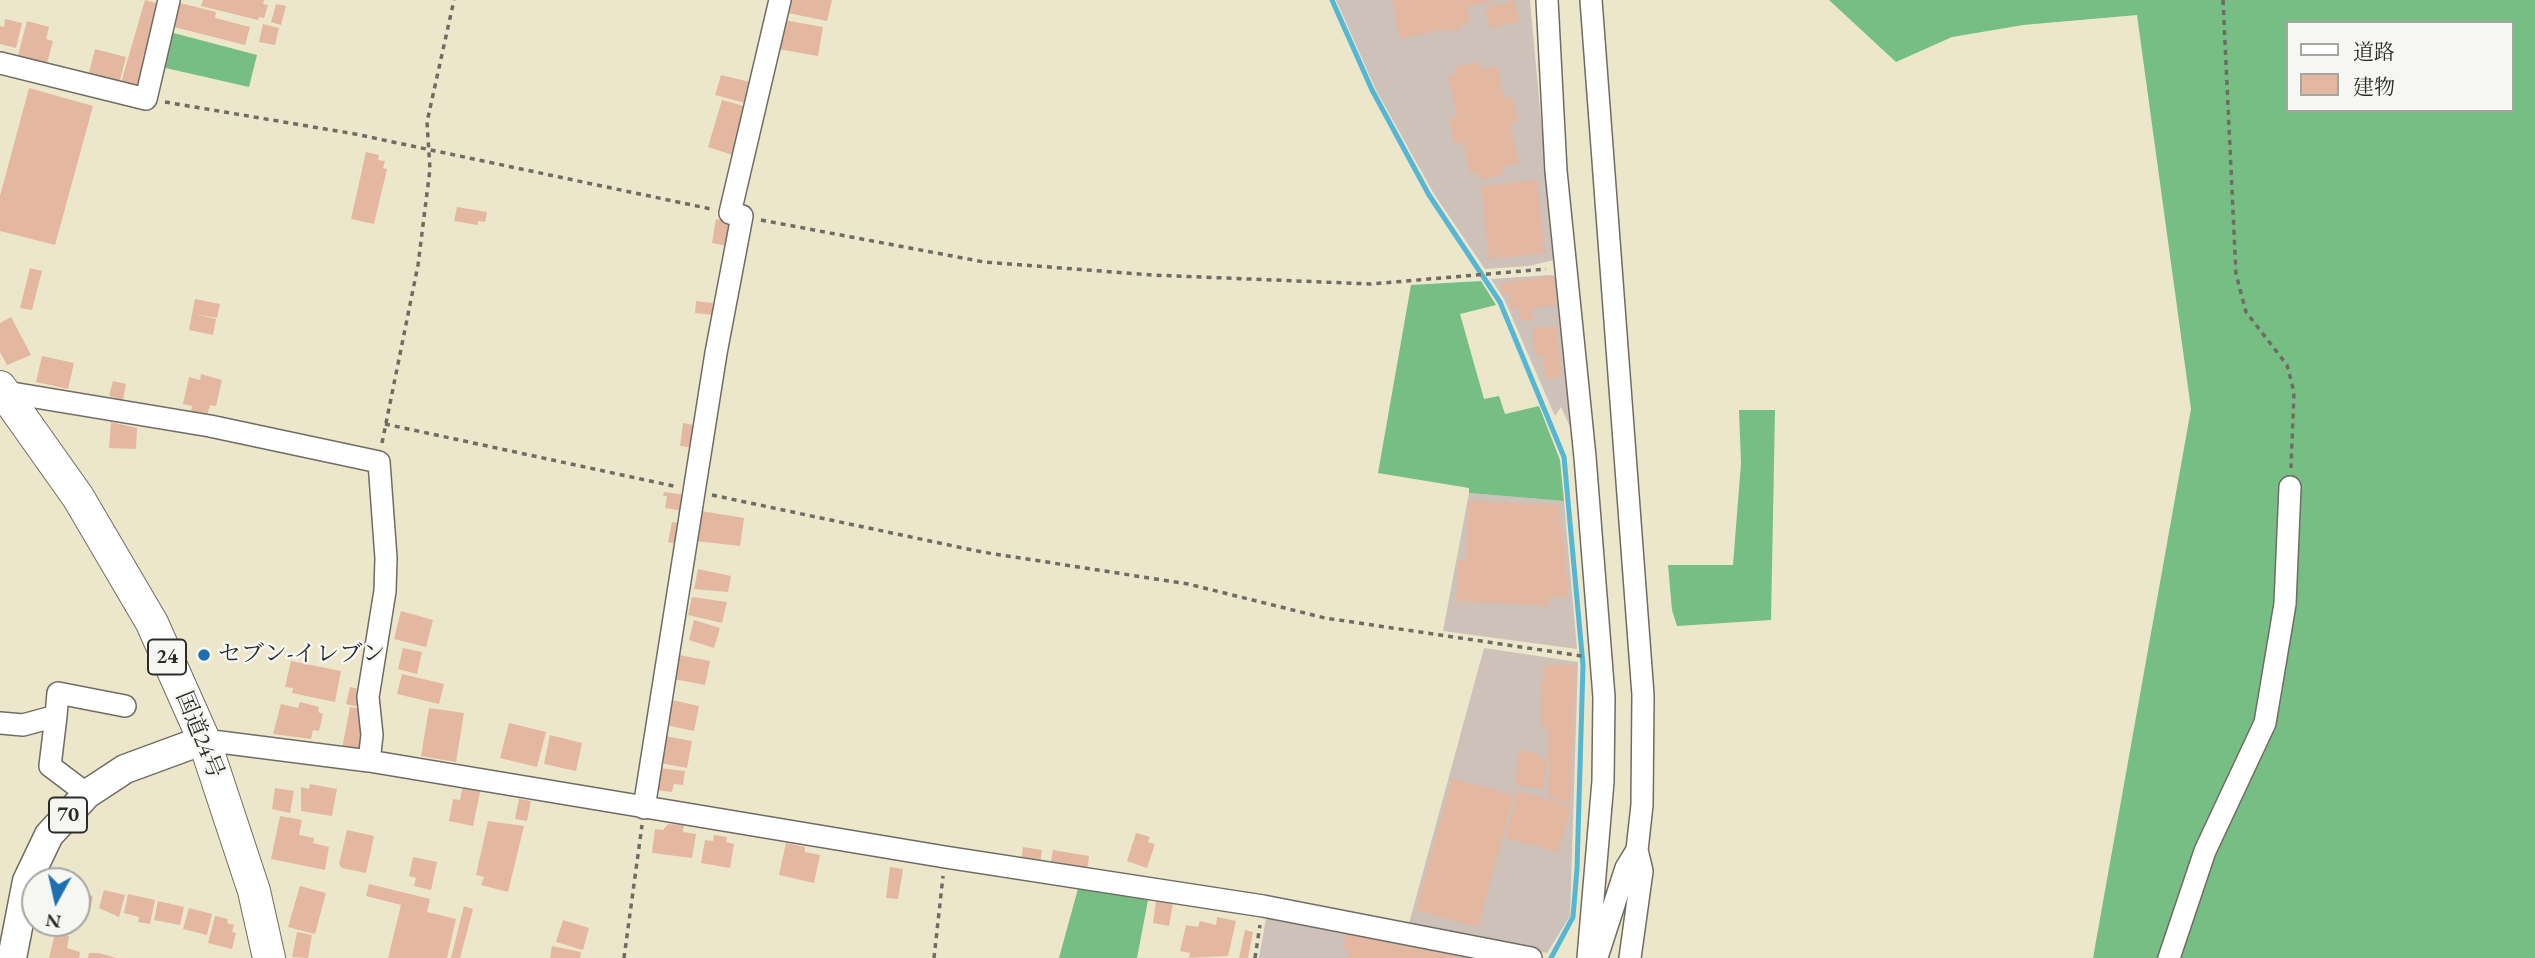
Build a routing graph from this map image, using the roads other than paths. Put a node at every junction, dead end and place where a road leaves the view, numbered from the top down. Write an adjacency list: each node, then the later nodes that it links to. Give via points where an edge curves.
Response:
1 (169, 0): 5 (street, via 146,99)
2 (780, 0): 14 (street, via 736,214)
3 (1547, 0): 20 (street, via 1556,171 1604,697 1603,781)
4 (1591, 0): 15 (street, via 1643,695)
5 (0, 63)
6 (2, 390): 11 (highway, 国道24号 / 24, via 78,497 152,623); 12 (street, via 379,462 385,590 368,697)
7 (2290, 487): 23 (street, via 2285,604 2265,723 2205,851)
8 (125, 706): 9 (street, via 58,693)
9 (56, 716): 10 (street, via 23,725); 13 (street, via 50,766)
10 (0, 723)
11 (204, 740): 12 (street); 13 (main road, 70, via 125,769); 18 (highway, 国道24号 / 24, via 254,891)
12 (369, 761): 14 (street)
13 (87, 794): 17 (main road, 70, via 49,835 27,881)
14 (644, 808): 19 (street, via 1263,906)
15 (1637, 850): 16 (street, via 1642,871); 20 (street, via 1626,868 1598,954)
16 (1633, 925): 21 (street); 22 (street)
17 (12, 958)
18 (269, 958)
19 (1531, 958)
20 (1590, 958)
21 (1630, 958)
22 (1642, 958)
23 (2169, 958)

